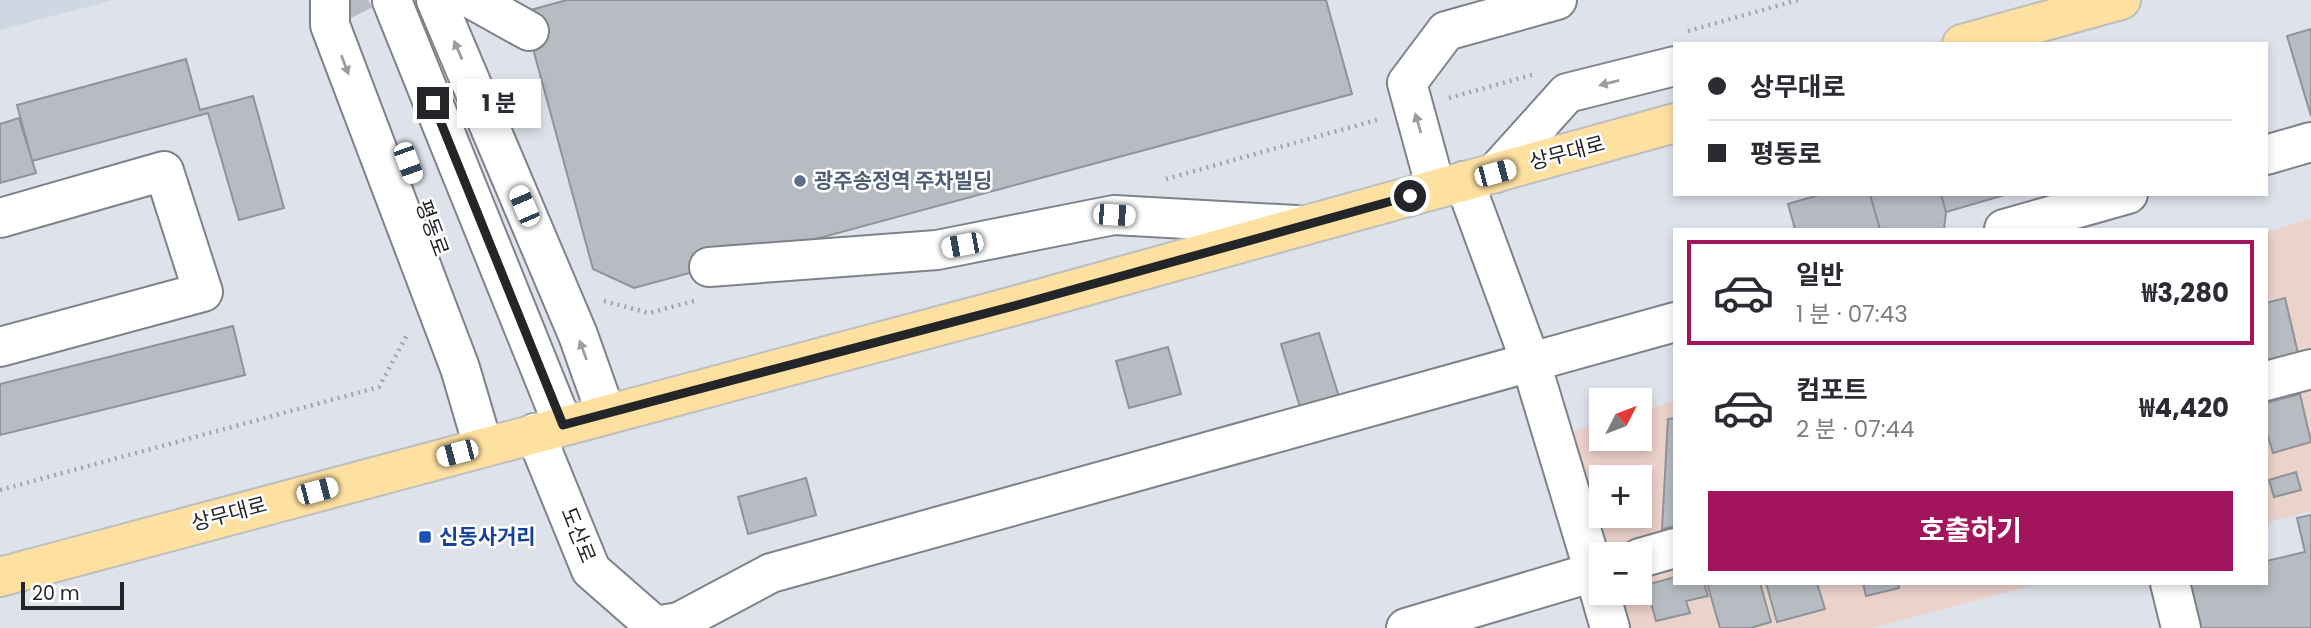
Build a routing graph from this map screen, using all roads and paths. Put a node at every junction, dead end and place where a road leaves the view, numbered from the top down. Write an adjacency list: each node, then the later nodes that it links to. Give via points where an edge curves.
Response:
1 (436, 0): 27 (street, one-way to 1)
2 (473, 0): 7 (street)
3 (1557, 0): 14 (street, one-way to 3, via 1407,83 1446,31)
4 (392, 1): 28 (street)
5 (2115, 1): 8 (main road)
6 (343, 8): 28 (street, 평동로, one-way to 28, via 481,361)
7 (529, 31)
8 (1969, 42)
9 (1673, 66): 14 (street, one-way to 14, via 1567,93)
10 (1673, 124): 14 (main road, 상무대로)
11 (1339, 133): 15 (path)
12 (2311, 142): 13 (street)
13 (2268, 154)
14 (1465, 181): 18 (main road, 상무대로); 24 (street)
15 (1157, 182)
16 (2121, 196): 19 (street)
17 (0, 218): 23 (street, via 164,171 203,292)
18 (1305, 225): 20 (street, via 1114,215 937,250); 27 (main road, 상무대로)
19 (2008, 228)
20 (709, 267)
21 (414, 321): 29 (path, via 379,387)
22 (1673, 324): 24 (street)
23 (0, 347)
24 (1531, 363): 30 (street); 37 (street, via 771,573)
25 (2311, 369): 26 (street)
26 (2268, 380)
27 (607, 414): 28 (main road, 상무대로)
28 (521, 436): 34 (main road, 상무대로); 37 (street, 도산로, via 591,570 655,626)
29 (0, 489)
30 (1589, 545)
31 (1673, 549): 32 (street)
32 (1652, 555)
33 (1589, 572): 38 (street)
34 (0, 577)
35 (2170, 585): 40 (street)
36 (1605, 605): 39 (street)
37 (678, 625)
38 (1406, 628)
39 (1610, 628)
40 (2181, 628)

